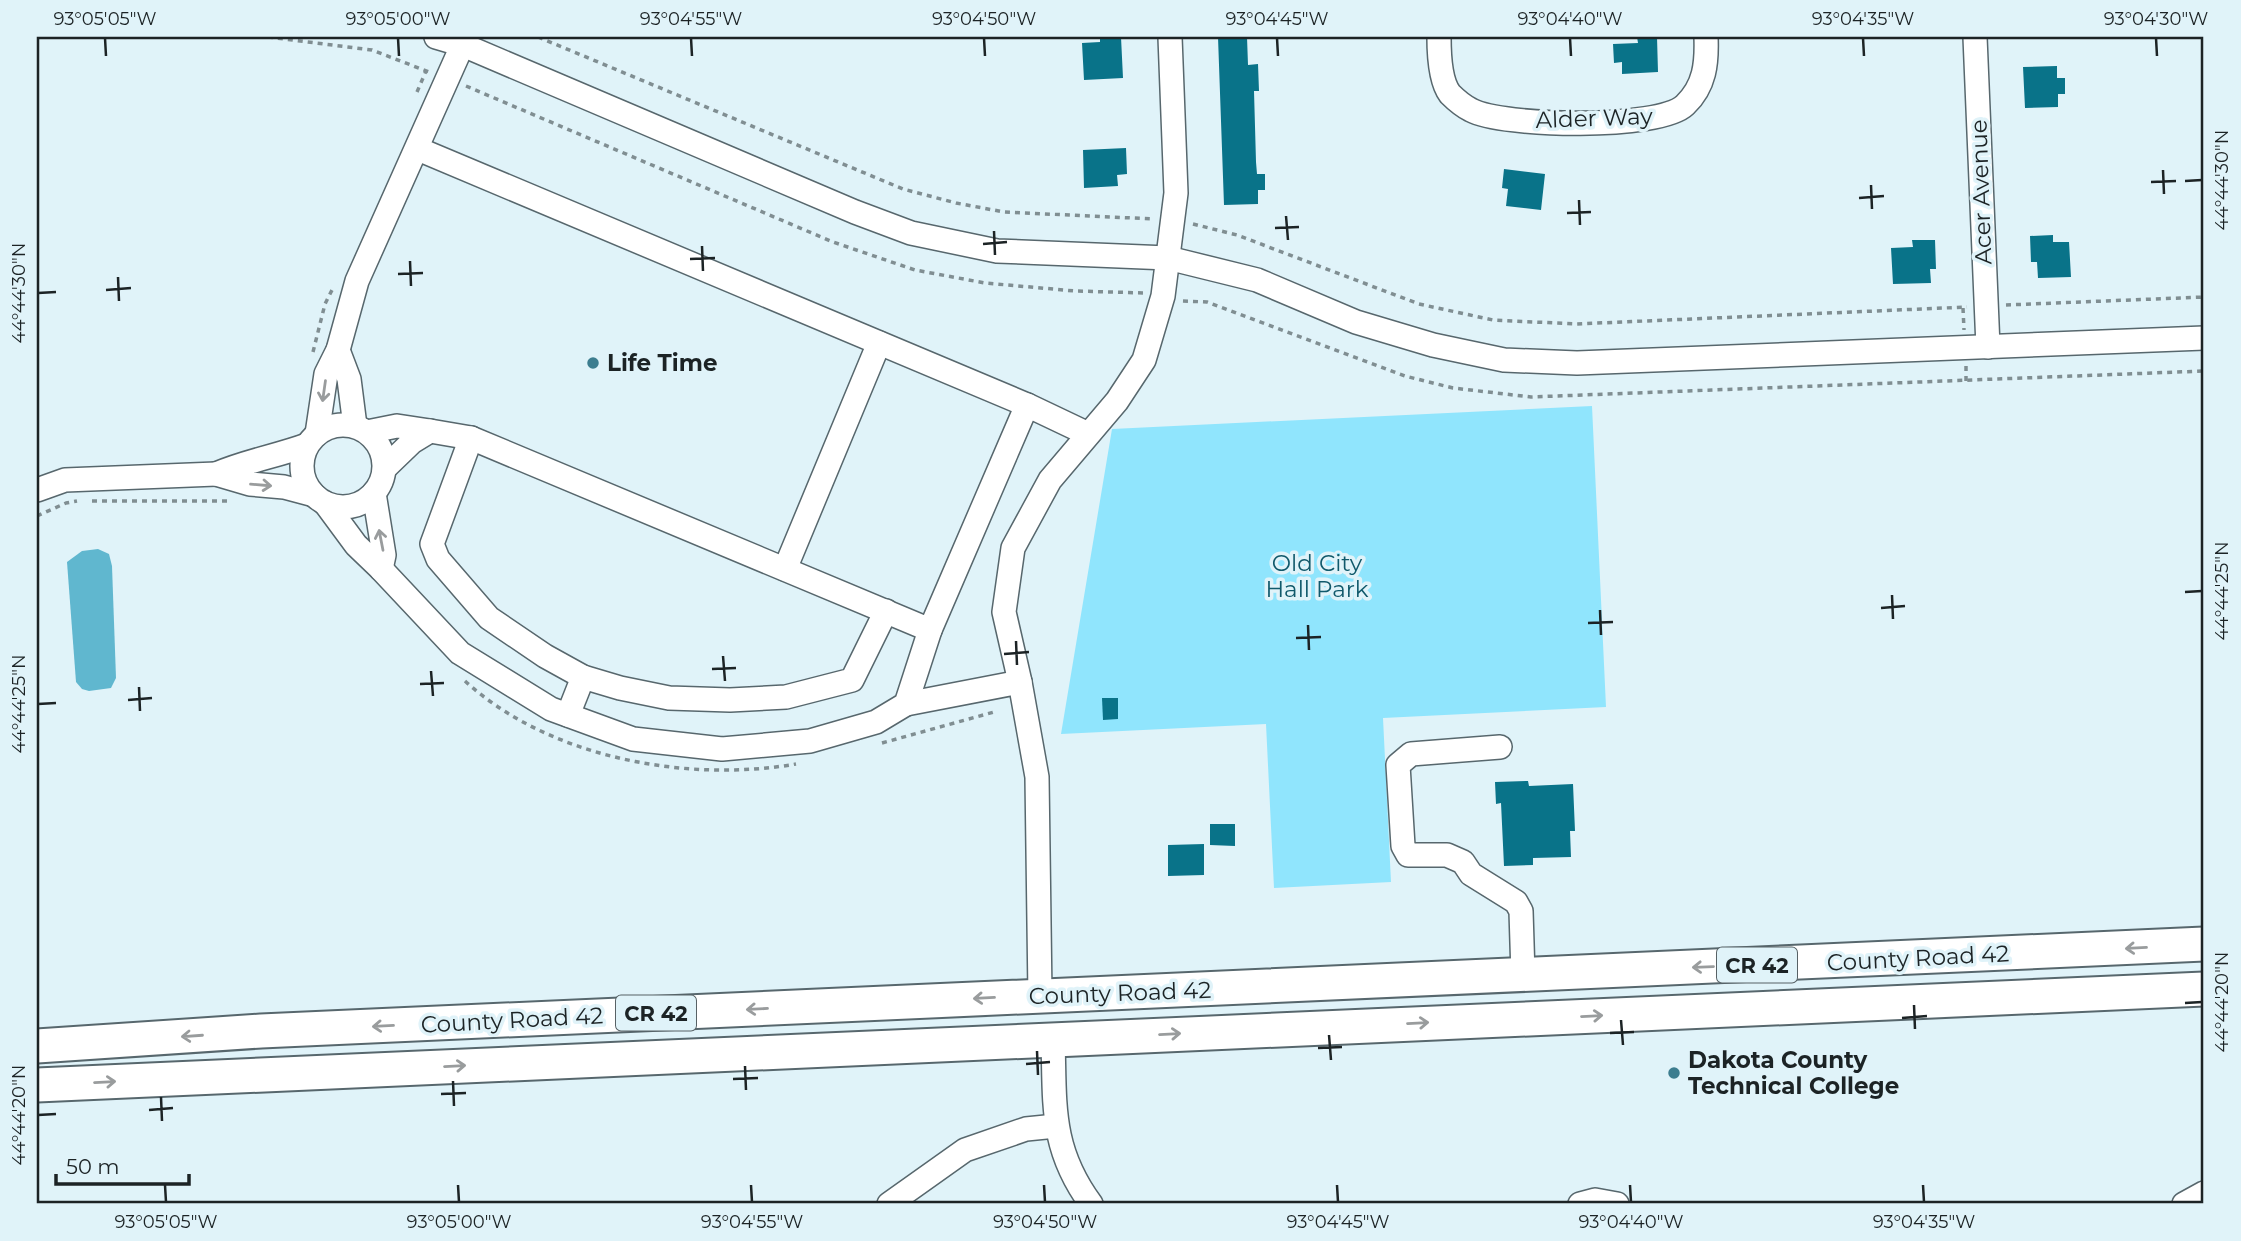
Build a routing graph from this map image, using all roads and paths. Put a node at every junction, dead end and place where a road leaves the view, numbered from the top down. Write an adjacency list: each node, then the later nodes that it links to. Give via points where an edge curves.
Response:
1 (436, 37): 7 (street)
2 (538, 37): 9 (path, via 903,189 1004,212)
3 (1170, 37): 9 (street, via 1177,194)
4 (1439, 37): 5 (street, Alder Way, via 1440,63 1449,93 1471,111 1555,124 1655,119 1684,107 1703,82)
5 (1706, 37)
6 (1975, 37): 12 (street, Acer Avenue)
7 (464, 41): 8 (street); 10 (street, via 911,233 997,251)
8 (418, 149): 14 (street); 16 (street, via 356,281)
9 (1174, 221): 10 (street); 12 (path, via 1237,235 1419,304 1493,320 1576,324)
10 (1168, 258): 15 (street, via 1257,280 1356,322 1420,342 1504,359 1577,363); 20 (street, via 1163,296 1144,360)
11 (2204, 297): 12 (path)
12 (1986, 307): 15 (street, Acer Avenue)
13 (2204, 338): 15 (street)
14 (879, 342): 17 (street); 31 (street)
15 (1988, 347)
16 (338, 350): 18 (street); 22 (street, one-way to 22, via 326,374)
17 (1027, 405): 20 (street); 33 (street)
18 (361, 429): 19 (street, via 397,426); 22 (street, via 341,424 327,427); 23 (street, via 377,442)
19 (430, 431): 21 (street); 23 (street)
20 (1088, 434): 35 (street, via 1050,480 1013,548 1004,612)
21 (471, 438): 31 (street); 34 (street, via 432,544 438,559 489,618)
22 (312, 440): 25 (street, via 278,456); 29 (street, via 302,471 306,484)
23 (385, 468): 28 (street)
24 (37, 470): 26 (street)
25 (216, 474): 26 (street); 29 (street, one-way to 29, via 250,484 284,486)
26 (65, 480): 27 (street)
27 (37, 490)
28 (374, 493): 29 (street, via 351,506 338,507); 30 (street, one-way to 28, via 384,555)
29 (320, 499): 30 (street)
30 (381, 569): 37 (street, via 460,653)
31 (785, 569): 32 (street)
32 (886, 611): 33 (street); 34 (street, via 852,680 786,697 669,698)
33 (930, 630): 36 (street)
34 (583, 677): 37 (street)
35 (1020, 682): 36 (street); 44 (street, via 1037,777)
36 (906, 704): 37 (street, via 876,722 810,741 722,749 633,739)
37 (568, 715)
38 (1500, 747): 41 (street, via 1411,754 1398,765 1403,846 1408,855 1447,855 1463,862 1471,874 1516,902 1521,911)
39 (2204, 944): 41 (highway, County Road 42 / CR 42, one-way to 41)
40 (2204, 966): 45 (highway, via 2179,972 1956,982 1874,991)
41 (1523, 975): 42 (highway, County Road 42 / CR 42)
42 (1458, 978): 44 (highway, County Road 42 / CR 42); 46 (highway, via 1352,1003 1073,1019 1058,1023)
43 (2204, 989): 45 (highway, County Road 42 / CR 42)
44 (1041, 996): 47 (highway, County Road 42 / CR 42, one-way to 47); 48 (highway, via 1039,1009 1012,1020 764,1035 717,1040)
45 (1805, 1006): 46 (highway, County Road 42 / CR 42, one-way to 45)
46 (1053, 1040): 48 (highway, County Road 42 / CR 42); 50 (street)
47 (37, 1046)
48 (662, 1057): 49 (highway, County Road 42 / CR 42, one-way to 48)
49 (37, 1085)
50 (1056, 1126): 52 (street, via 1026,1129 965,1150); 54 (street, via 1067,1163)
51 (2204, 1193): 57 (street)
52 (912, 1197): 53 (street)
53 (889, 1204)
54 (1091, 1204)
55 (1580, 1204): 56 (street, via 1595,1200)
56 (1617, 1204)
57 (2184, 1204)

